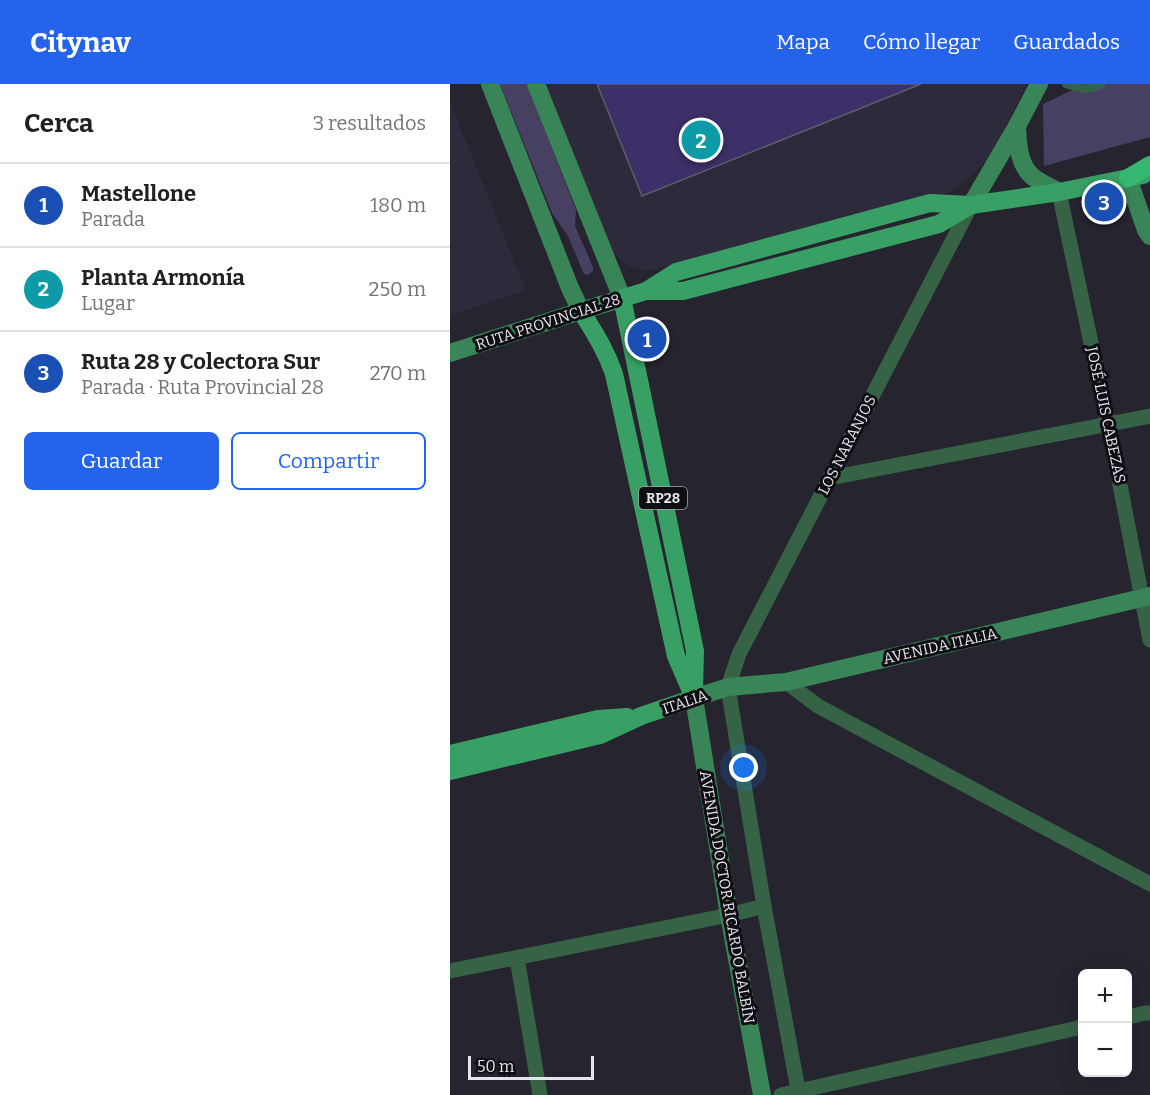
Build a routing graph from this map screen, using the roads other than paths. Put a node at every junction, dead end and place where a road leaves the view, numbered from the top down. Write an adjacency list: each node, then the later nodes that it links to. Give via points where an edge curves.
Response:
1 (490, 84): 15 (street)
2 (536, 84): 14 (street)
3 (1039, 84): 6 (street)
4 (1066, 84): 5 (lane, via 1082,89)
5 (1102, 84)
6 (1017, 126): 11 (street, via 1024,166 1033,177); 12 (street)
7 (1150, 165): 9 (highway)
8 (1150, 173): 9 (main road)
9 (1128, 178): 10 (highway); 11 (main road); 13 (street)
10 (1150, 181)
11 (1059, 192): 12 (main road); 18 (street, JOSÉ LUIS CABEZAS)
12 (971, 205): 14 (main road, RUTA PROVINCIAL 28, via 928,227 683,291 646,291); 19 (street, LOS NARANJOS)
13 (1150, 236)
14 (622, 298): 15 (main road, RUTA PROVINCIAL 28); 24 (main road, RP28, via 695,651)
15 (581, 311): 16 (street, RUTA PROVINCIAL 28); 24 (main road, RP28, via 609,356 676,656)
16 (450, 353)
17 (1150, 416): 18 (street)
18 (1108, 423): 19 (street); 20 (street, JOSÉ LUIS CABEZAS)
19 (830, 478): 23 (street, LOS NARANJOS, via 739,654)
20 (1146, 597): 21 (street, JOSÉ LUIS CABEZAS); 22 (street, AVENIDA ITALIA)
21 (1150, 640)
22 (786, 682): 23 (street, AVENIDA ITALIA); 28 (street, via 818,706)
23 (728, 687): 24 (street, ITALIA); 29 (street)
24 (694, 698): 25 (main road, ITALIA); 30 (street, AVENIDA DOCTOR RICARDO BALBÍN)
25 (641, 716): 26 (main road, via 598,719); 27 (main road, via 600,735)
26 (450, 754)
27 (450, 771)
28 (1150, 884)
29 (764, 906): 30 (street); 36 (street)
30 (729, 915): 31 (street); 38 (street, AVENIDA DOCTOR RICARDO BALBÍN)
31 (517, 958): 32 (street); 37 (street)
32 (450, 971)
33 (1150, 1013): 34 (street)
34 (1132, 1016)
35 (1078, 1028): 36 (street)
36 (799, 1093): 39 (street)
37 (540, 1095)
38 (762, 1095)
39 (782, 1095)

